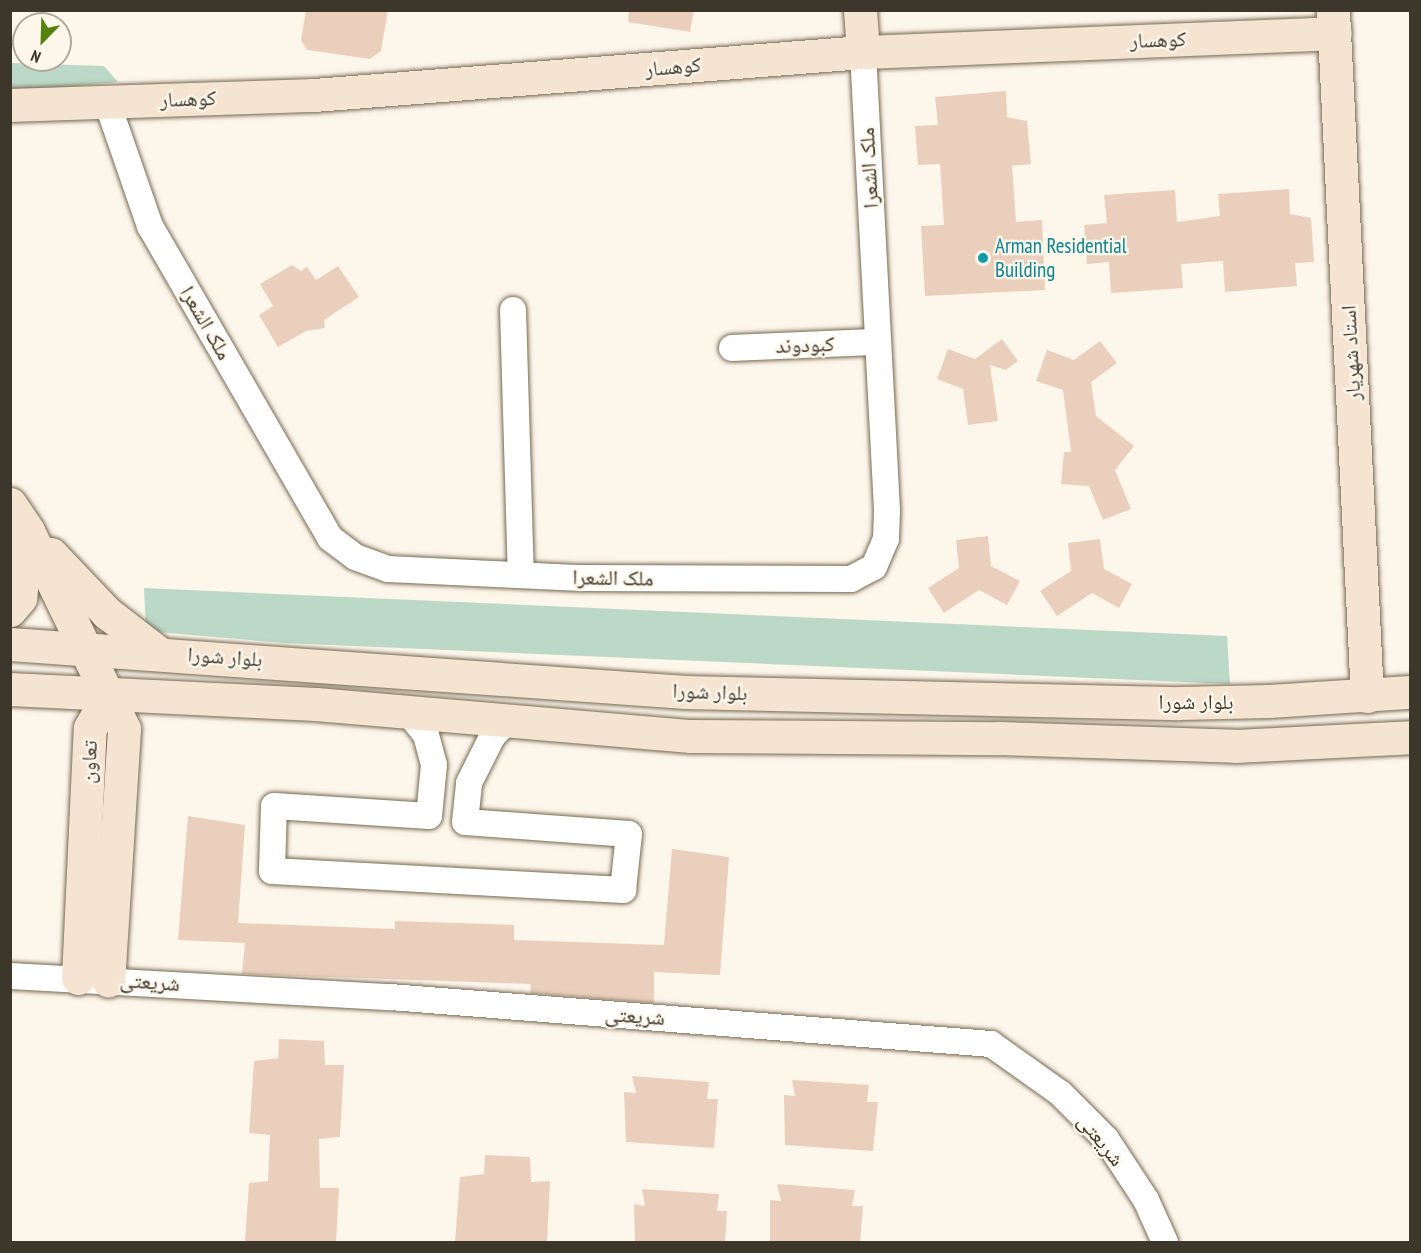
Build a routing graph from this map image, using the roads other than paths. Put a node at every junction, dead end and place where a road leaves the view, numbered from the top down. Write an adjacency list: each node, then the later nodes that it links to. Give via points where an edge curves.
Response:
1 (860, 10): 3 (main road)
2 (1334, 22): 3 (main road, کوهسار); 19 (main road, استاد شهریار)
3 (863, 52): 4 (main road, کوهسار, via 314,95); 7 (street, ملک الشعرا)
4 (107, 102): 5 (main road, کوهسار); 11 (street, ملک الشعرا, via 150,226 330,537 355,557 388,569)
5 (10, 105)
6 (513, 310): 11 (street)
7 (879, 342): 8 (street, کبودوند); 11 (street, ملک الشعرا, via 887,510 886,538 874,567 851,579)
8 (732, 348)
9 (10, 504): 10 (main road)
10 (28, 531): 12 (main road, via 20,598); 14 (main road); 15 (main road, via 107,613)
11 (521, 575)
12 (10, 610)
13 (10, 644): 14 (main road, بلوار شورا)
14 (87, 649): 15 (main road, بلوار شورا); 18 (main road)
15 (159, 653): 19 (main road, بلوار شورا, via 684,692 1179,703)
16 (10, 689): 18 (main road, بلوار شورا)
17 (1410, 692): 19 (main road, بلوار شورا)
18 (108, 695): 20 (main road, بلوار شورا); 26 (main road, تعاون, via 90,728)
19 (1366, 696)
20 (408, 712): 21 (main road, بلوار شورا); 23 (street, via 426,735 434,765)
21 (508, 720): 22 (main road, بلوار شورا, via 691,736 999,738 1235,746); 24 (street, via 492,736 469,783)
22 (1410, 737)
23 (429, 816): 24 (street); 24 (street, via 274,806 272,871 623,890 629,834)
24 (465, 822)
25 (10, 976): 26 (street, شریعتی)
26 (93, 979): 27 (street, شریعتی, via 991,1044 1060,1093 1106,1139 1146,1200)
27 (1165, 1242)

